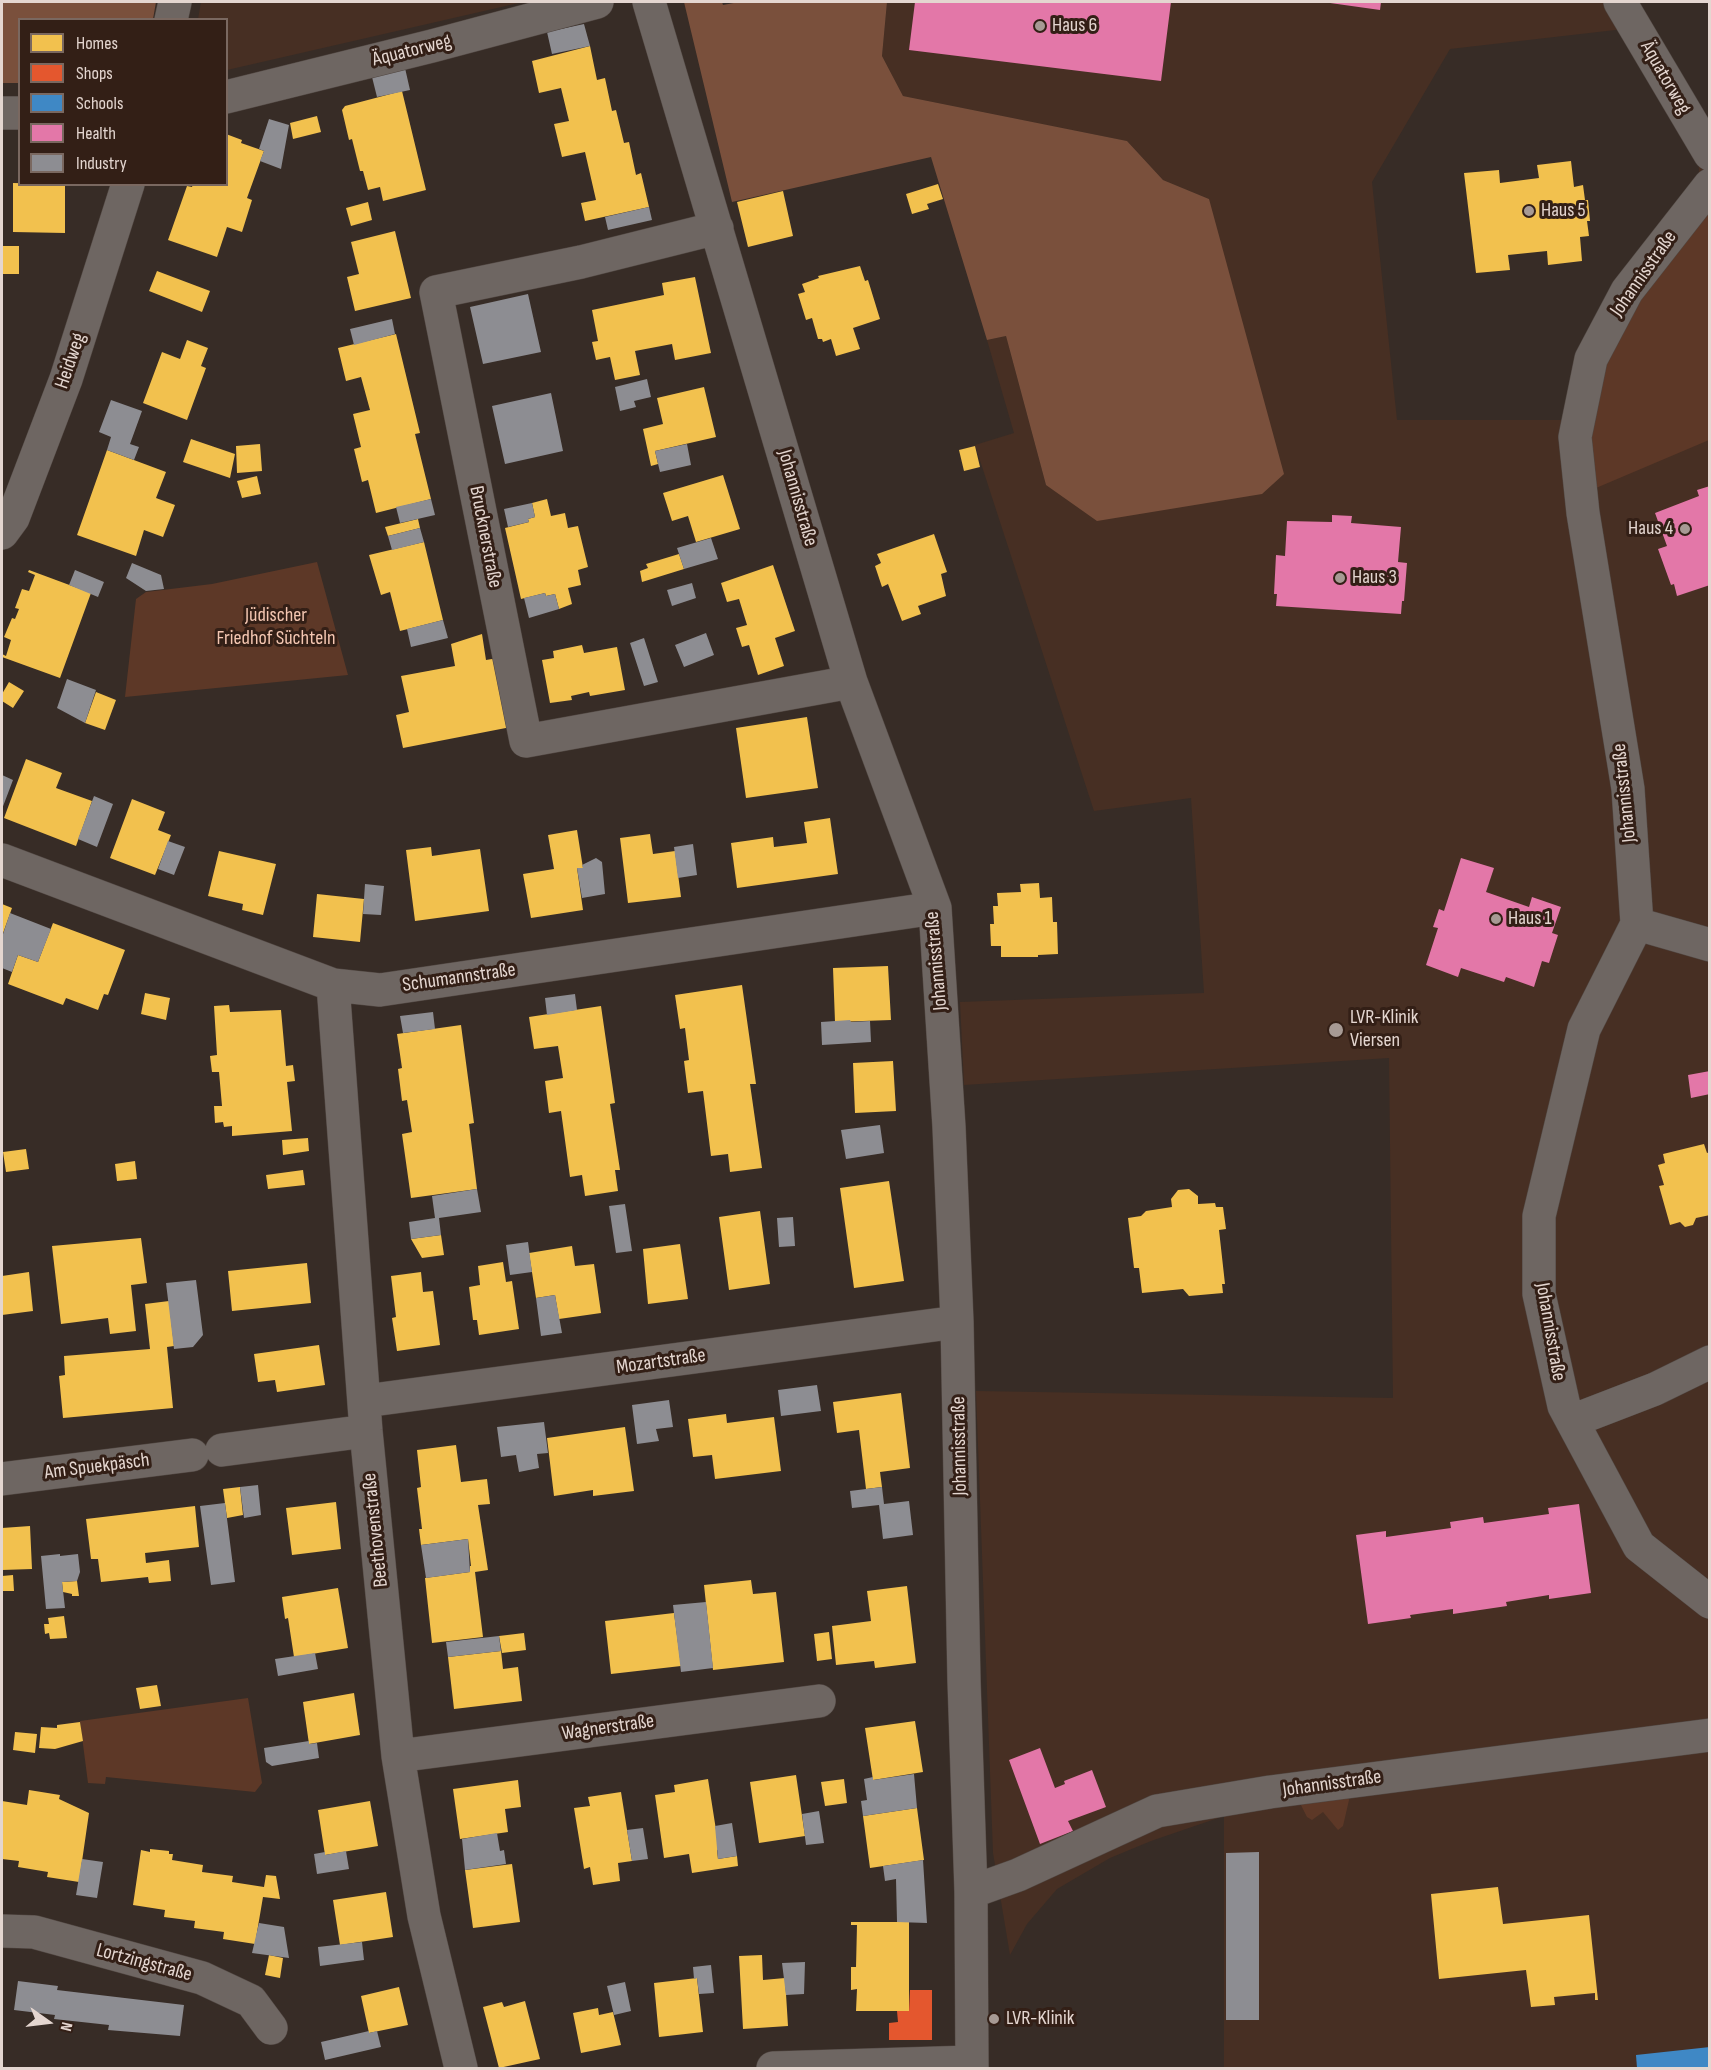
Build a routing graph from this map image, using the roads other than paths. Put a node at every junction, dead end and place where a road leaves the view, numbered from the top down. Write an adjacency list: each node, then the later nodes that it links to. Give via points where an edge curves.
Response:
1 (175, 2): 5 (street)
2 (597, 2): 6 (street, Äquatorweg)
3 (649, 2): 12 (street, Johannisstraße)
4 (1620, 2): 9 (street, Äquatorweg)
5 (171, 18)
6 (228, 97)
7 (2, 113): 8 (street)
8 (18, 113)
9 (1710, 154)
10 (1710, 185): 17 (street, Johannisstraße, via 1627,291 1591,360 1575,437 1583,513 1628,789)
11 (127, 186): 13 (street, Heidweg, via 66,379 13,518)
12 (717, 228): 14 (street, Johannisstraße); 14 (street, Brucknerstraße, via 436,292 526,741)
13 (2, 533)
14 (851, 682): 16 (street, Johannisstraße)
15 (2, 860): 19 (street, Schumannstraße)
16 (935, 908): 19 (street, Schumannstraße, via 380,990); 20 (street, Johannisstraße)
17 (1637, 924): 18 (street); 23 (street, Johannisstraße, via 1584,1029 1539,1216 1539,1294 1564,1406)
18 (1710, 945)
19 (333, 985): 22 (street, Beethovenstraße)
20 (957, 1322): 22 (street, Mozartstraße); 29 (street, Johannisstraße)
21 (1710, 1362): 23 (street, via 1655,1389)
22 (365, 1416): 24 (street, Am Spuekpäsch, via 207,1452); 28 (street, Beethovenstraße)
23 (1572, 1421): 25 (street, Johannisstraße, via 1639,1546)
24 (2, 1479)
25 (1710, 1602)
26 (819, 1701): 28 (street, Wagnerstraße)
27 (1710, 1735): 29 (street, Johannisstraße, via 1270,1792 1156,1811 1018,1875)
28 (398, 1756): 33 (street, Beethovenstraße, via 424,1916)
29 (970, 1892): 32 (street, Johannisstraße)
30 (2, 1931): 31 (street, Lortzingstraße, via 34,1932 202,1978 251,2001)
31 (271, 2028)
32 (971, 2065): 34 (street)
33 (461, 2068)
34 (773, 2068)

